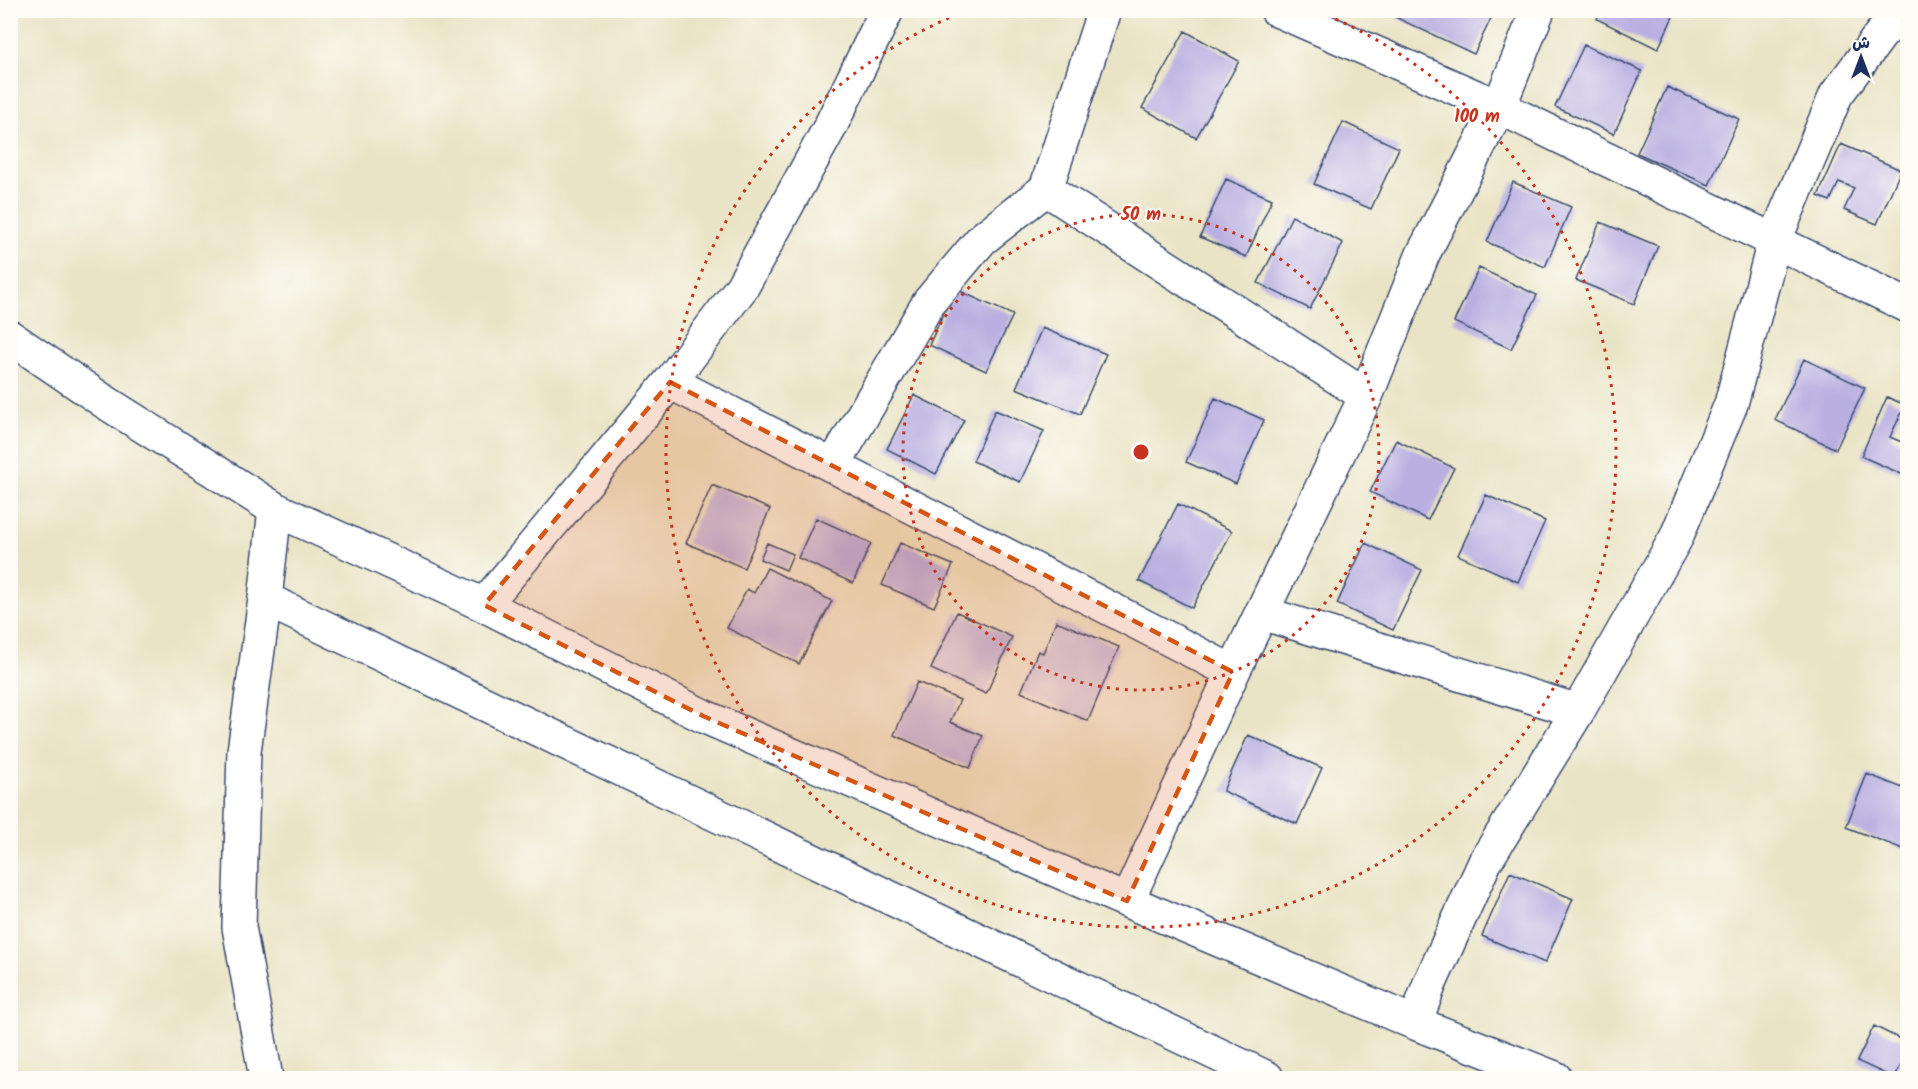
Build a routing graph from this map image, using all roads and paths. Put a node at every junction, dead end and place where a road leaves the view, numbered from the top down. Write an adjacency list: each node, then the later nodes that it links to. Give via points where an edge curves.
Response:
1 (887, 10): 11 (street, via 830,127 742,287)
2 (1104, 10): 7 (street)
3 (1277, 10): 6 (street)
4 (1538, 10): 6 (street)
5 (1907, 10): 8 (street, via 1881,34 1836,94)
6 (1499, 107): 8 (street); 12 (street, via 1423,254)
7 (1046, 189): 12 (street); 13 (street, via 982,240 929,302)
8 (1774, 242): 9 (street); 19 (street, via 1731,404 1676,538)
9 (1908, 306)
10 (10, 337): 14 (street)
11 (670, 382): 13 (street); 16 (street)
12 (1366, 396): 17 (street)
13 (833, 466): 18 (street)
14 (275, 509): 15 (street); 16 (street)
15 (265, 599): 22 (street, via 244,751 239,927); 23 (street)
16 (484, 605): 20 (street, via 703,716)
17 (1262, 613): 18 (street); 19 (street)
18 (1233, 672): 20 (street)
19 (1578, 711): 21 (street, via 1485,862)
20 (1127, 901): 21 (street)
21 (1414, 1023): 24 (street)
22 (266, 1078)
23 (1267, 1078)
24 (1555, 1078)

